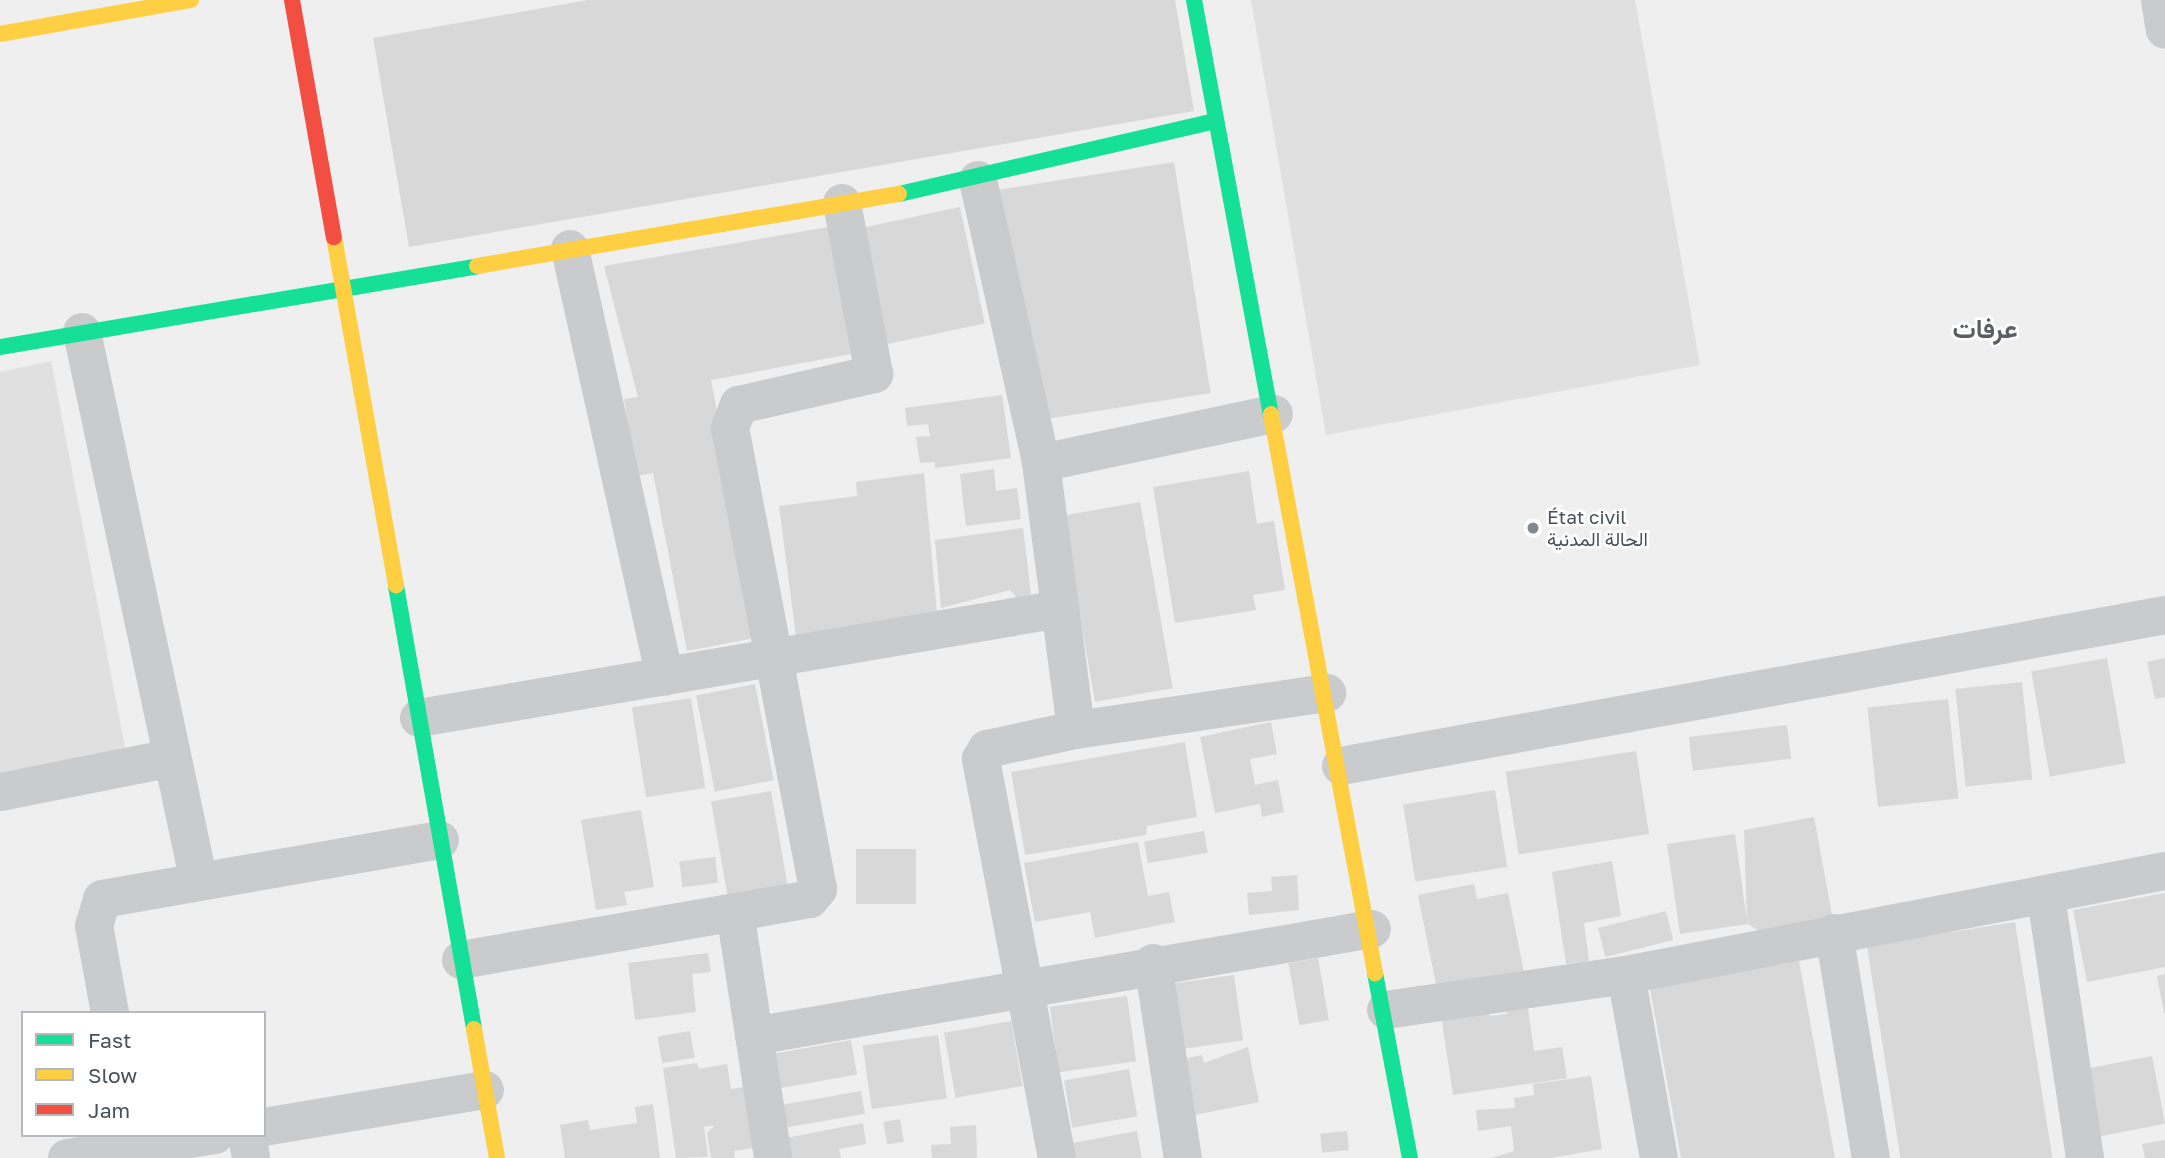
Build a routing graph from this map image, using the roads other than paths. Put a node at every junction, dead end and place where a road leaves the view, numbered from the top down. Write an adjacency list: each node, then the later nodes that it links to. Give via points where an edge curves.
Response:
1 (191, 0): 6 (street)
2 (292, 0): 11 (street)
3 (1194, 0): 7 (street)
4 (2160, 0): 5 (street)
5 (2165, 30)
6 (0, 34)
7 (1215, 121): 8 (street); 14 (street)
8 (978, 180): 9 (street); 15 (street)
9 (842, 202): 10 (street); 18 (street, via 874,374 739,405 730,428)
10 (570, 249): 11 (street); 19 (street)
11 (344, 293): 12 (street); 21 (street)
12 (82, 332): 13 (street); 23 (street)
13 (0, 347)
14 (1274, 414): 15 (street); 20 (street)
15 (1041, 463): 16 (street)
16 (1060, 609): 18 (street); 22 (street)
17 (2165, 615): 24 (street)
18 (775, 658): 19 (street); 30 (street, via 818,889 810,899)
19 (666, 677): 21 (street)
20 (1327, 693): 22 (street); 24 (street)
21 (419, 719): 26 (street)
22 (1076, 730): 36 (street, via 987,749 981,759)
23 (172, 758): 25 (street); 28 (street)
24 (1341, 766): 31 (street)
25 (0, 792)
26 (440, 840): 28 (street); 33 (street)
27 (2165, 871): 29 (street)
28 (199, 882): 38 (street, via 102,899 94,926)
29 (2046, 897): 32 (street); 54 (street)
30 (735, 912): 33 (street); 39 (street)
31 (1372, 929): 34 (street); 37 (street)
32 (1834, 933): 35 (street); 53 (street)
33 (461, 960): 40 (street)
34 (1153, 963): 36 (street); 50 (street)
35 (1626, 975): 37 (street); 52 (street)
36 (1024, 987): 39 (street); 49 (street)
37 (1385, 1010): 51 (street)
38 (110, 1011)
39 (754, 1036): 48 (street)
40 (485, 1090): 41 (street); 47 (street)
41 (266, 1126)
42 (203, 1137): 44 (street)
43 (247, 1137): 46 (street)
44 (135, 1148): 45 (street)
45 (68, 1158)
46 (251, 1158)
47 (497, 1158)
48 (773, 1158)
49 (1057, 1158)
50 (1183, 1158)
51 (1410, 1158)
52 (1659, 1158)
53 (1871, 1158)
54 (2085, 1158)

